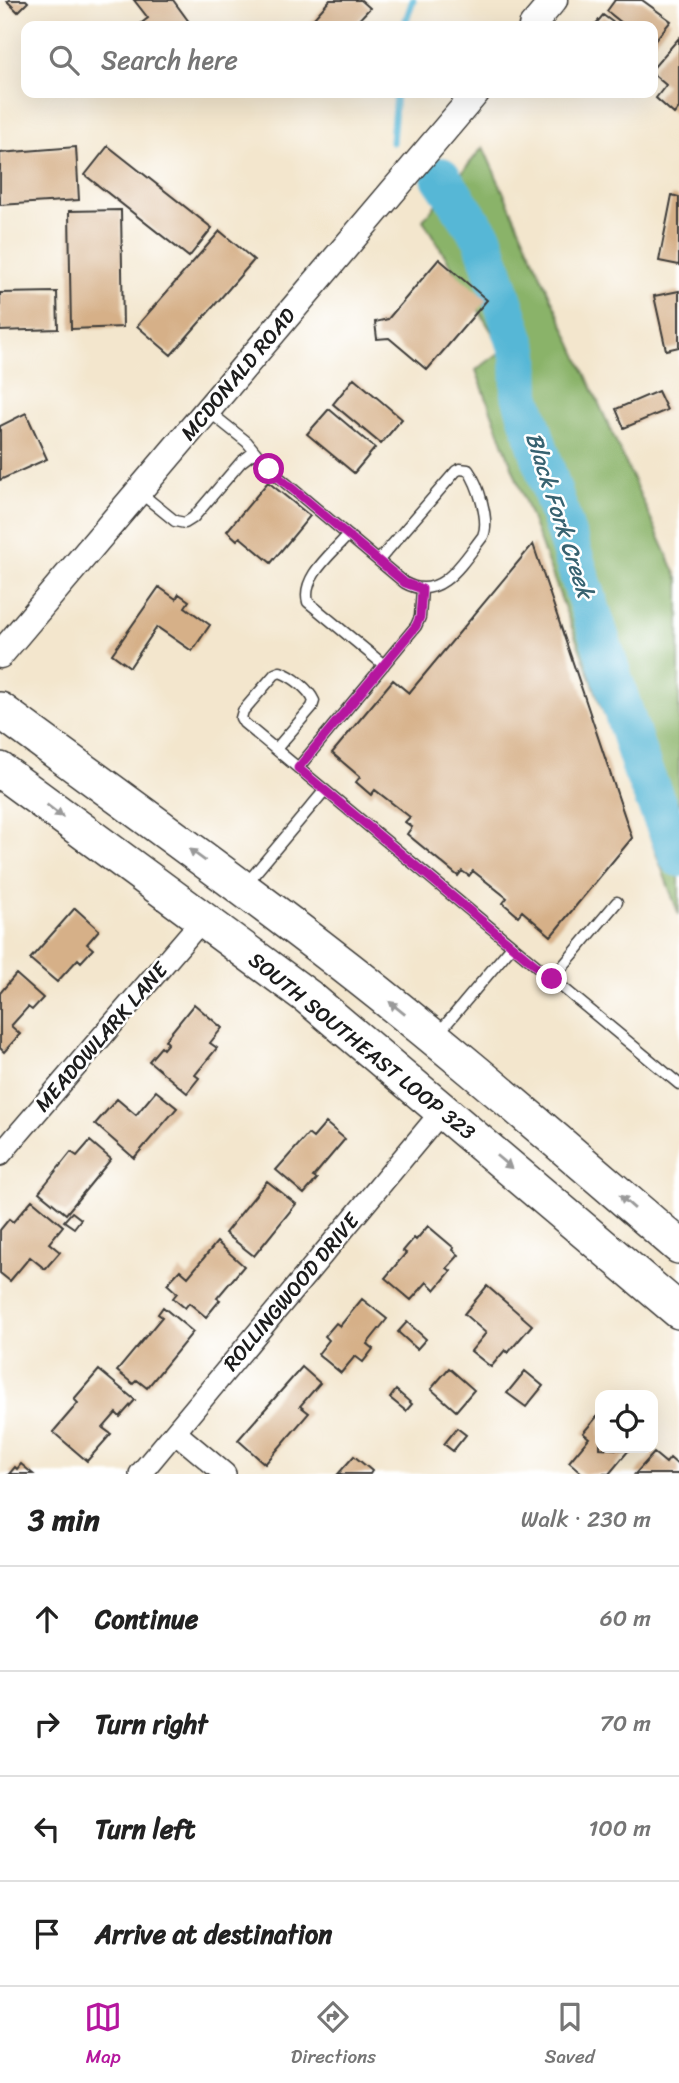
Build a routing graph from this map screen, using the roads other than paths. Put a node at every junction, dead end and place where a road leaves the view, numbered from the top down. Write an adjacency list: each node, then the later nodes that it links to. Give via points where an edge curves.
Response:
1 (554, 0): 2 (street)
2 (536, 21)
3 (472, 98): 4 (street, MCDONALD ROAD)
4 (207, 410): 5 (lane); 6 (street, MCDONALD ROAD)
5 (254, 452): 6 (lane, via 185,523 175,521); 7 (lane)
6 (138, 491): 10 (street, MCDONALD ROAD)
7 (348, 535): 8 (lane); 11 (lane, via 309,582 308,602)
8 (379, 560): 9 (lane, via 405,583); 9 (lane, via 456,471 471,472 486,519 483,536 448,579)
9 (422, 589): 11 (lane, via 416,626)
10 (0, 655)
11 (384, 665): 14 (lane)
12 (0, 710): 17 (highway, one-way to 12)
13 (275, 749): 13 (lane, via 241,718 280,672 314,701); 14 (lane)
14 (298, 768): 16 (lane)
15 (0, 770): 19 (highway, SOUTH SOUTHEAST LOOP 323, one-way to 19)
16 (325, 790): 17 (lane); 20 (lane)
17 (242, 889): 22 (highway, one-way to 17)
18 (617, 902): 21 (lane)
19 (202, 920): 24 (highway, SOUTH SOUTHEAST LOOP 323, via 308,997); 25 (street, MEADOWLARK LANE)
20 (512, 946): 21 (lane); 22 (lane)
21 (552, 979): 23 (lane)
22 (435, 1038): 26 (highway, one-way to 22)
23 (679, 1084)
24 (443, 1110): 27 (highway, SOUTH SOUTHEAST LOOP 323, one-way to 27); 28 (street, ROLLINGWOOD DRIVE)
25 (0, 1155)
26 (679, 1247)
27 (679, 1311)
28 (175, 1432): 29 (street, ROLLINGWOOD DRIVE); 30 (street)
29 (139, 1474)
30 (225, 1474)

